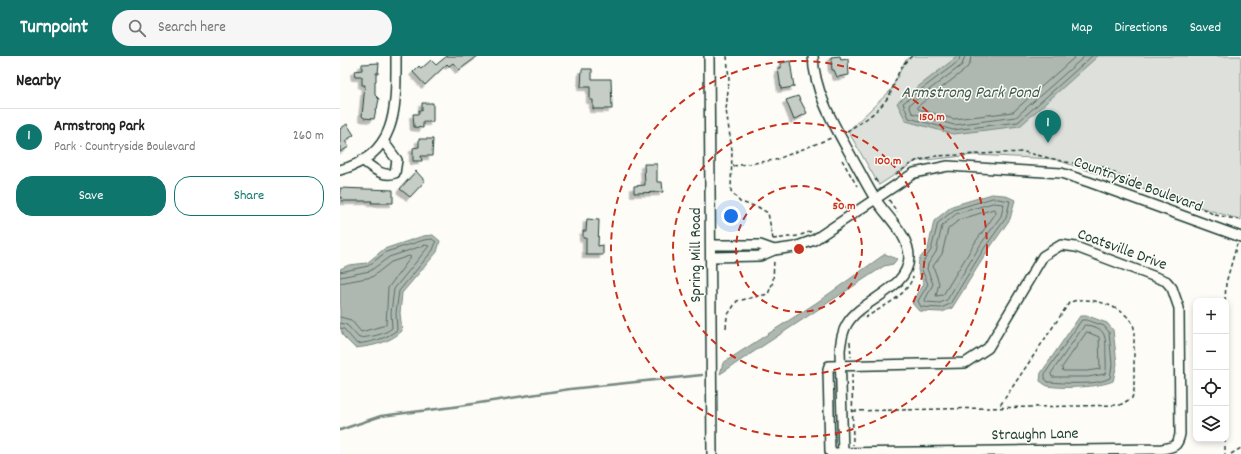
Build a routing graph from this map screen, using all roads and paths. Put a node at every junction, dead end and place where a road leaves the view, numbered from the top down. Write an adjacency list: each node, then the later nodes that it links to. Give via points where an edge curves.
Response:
1 (396, 56): 5 (street, via 396,103 391,127)
2 (709, 56): 16 (street, Spring Mill Road)
3 (727, 56): 15 (path, via 729,80 726,110 732,150 731,191 740,202 768,213)
4 (813, 56): 10 (street, via 815,74 824,101)
5 (384, 141): 6 (street); 6 (street, via 397,160 395,172 389,175 379,172)
6 (362, 160): 7 (street)
7 (340, 170)
8 (895, 175): 12 (path, via 916,161 935,156 1024,152 1103,167 1148,191 1180,197 1223,218)
9 (883, 188): 10 (street, Countryside Boulevard); 11 (path); 14 (street, Countryside Boulevard, via 914,173 948,166 1061,174)
10 (875, 199): 17 (street, Countryside Boulevard, via 814,240 795,247); 24 (street, via 905,240 909,255 908,265 903,276 864,306 847,324 842,335)
11 (898, 212)
12 (1241, 220)
13 (817, 229): 15 (path, via 798,236)
14 (1240, 237): 20 (path, via 1226,283)
15 (773, 239): 17 (path)
16 (712, 245): 17 (street, via 760,245); 18 (street, Spring Mill Road)
17 (774, 250): 18 (street, Countryside Boulevard, via 760,256); 22 (path, via 771,290 762,297 737,301 727,316)
18 (712, 257): 32 (street, Spring Mill Road)
19 (914, 273): 21 (path, via 907,288)
20 (1225, 298)
21 (864, 319)
22 (726, 328)
23 (851, 335): 25 (path)
24 (841, 365): 25 (street, Coatsville Drive); 33 (street); 33 (street, via 829,366 828,369 830,452)
25 (851, 365): 27 (path); 29 (street, Coatsville Drive, via 965,363 988,348 1043,256 1061,245 1076,247 1166,282 1172,288 1179,308)
26 (998, 407): 26 (path, via 1116,405 1132,398 1135,382 1134,328 1131,319 1124,313 1090,300 1079,299 1069,303); 27 (path)
27 (853, 411): 31 (path)
28 (1225, 442): 34 (path)
29 (1178, 445): 31 (street, Straughn Lane, via 1162,449)
30 (1241, 448): 35 (path)
31 (854, 453): 33 (street, Straughn Lane)
32 (712, 454)
33 (843, 454)
34 (1225, 454)
35 (1231, 454)

